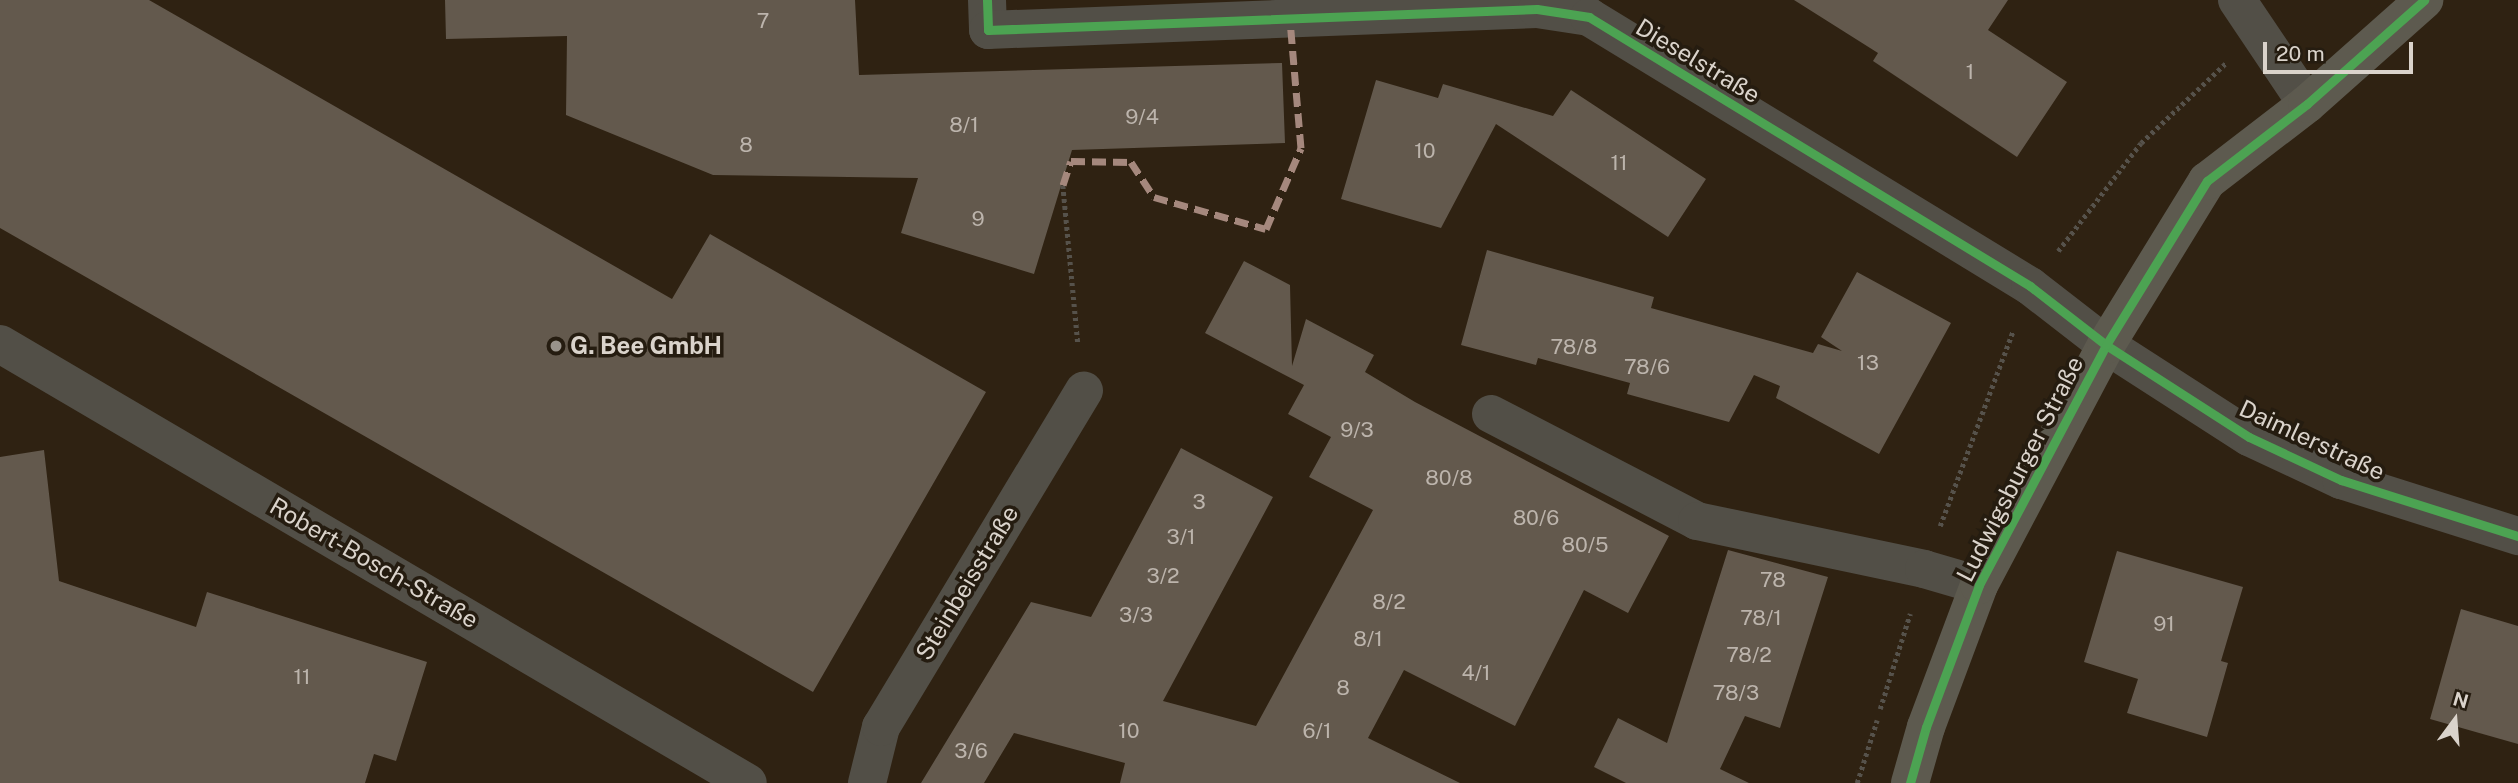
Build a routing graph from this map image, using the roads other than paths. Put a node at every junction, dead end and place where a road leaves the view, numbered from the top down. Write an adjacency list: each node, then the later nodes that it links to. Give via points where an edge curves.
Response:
1 (987, 0): 6 (street, Dieselstraße, via 988,30 1537,9 1589,17 2030,286)
2 (2238, 0): 4 (street)
3 (2424, 0): 4 (main road, Ludwigsburger Straße)
4 (2307, 104): 6 (main road, Ludwigsburger Straße, via 2207,181)
5 (0, 344): 11 (street, Robert-Bosch-Straße)
6 (2106, 345): 9 (street, Daimlerstraße, via 2249,437 2341,480); 10 (main road, Ludwigsburger Straße)
7 (1083, 390): 12 (street, Steinbeisstraße, via 881,727)
8 (1491, 414): 10 (street, Ludwigsburger Straße, via 1697,521)
9 (2518, 536)
10 (1979, 585): 13 (main road, Ludwigsburger Straße)
11 (748, 783)
12 (867, 783)
13 (1910, 783)

